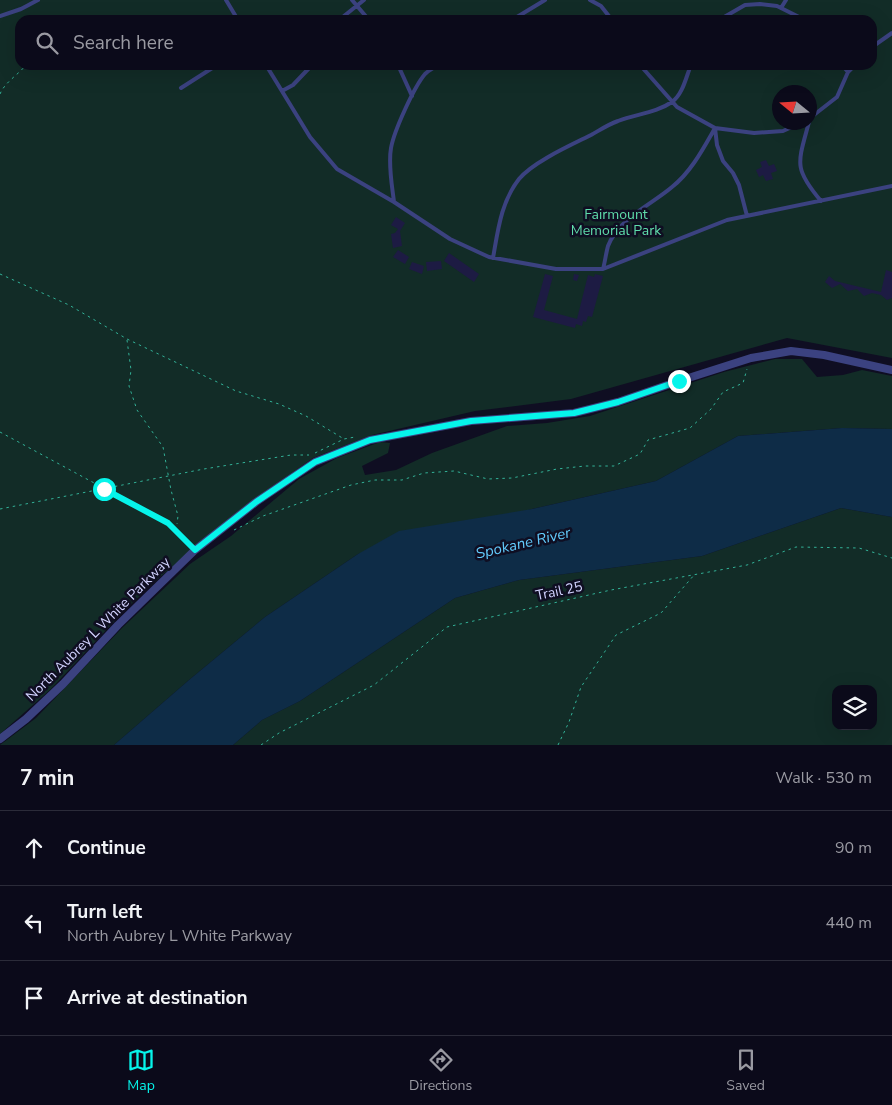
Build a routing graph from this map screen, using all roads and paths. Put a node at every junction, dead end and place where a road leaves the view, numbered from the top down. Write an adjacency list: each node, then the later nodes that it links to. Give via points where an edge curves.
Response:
1 (38, 0): 19 (lane, via 22,10)
2 (226, 0): 12 (lane)
3 (352, 0): 9 (lane)
4 (364, 0): 9 (lane)
5 (544, 0): 15 (lane)
6 (590, 0): 16 (lane)
7 (756, 0): 10 (lane)
8 (786, 0): 11 (lane)
9 (358, 5): 13 (lane); 14 (lane)
10 (771, 5): 11 (lane); 17 (lane, via 745,4)
11 (781, 8): 18 (lane)
12 (235, 15)
13 (345, 15)
14 (366, 15)
15 (520, 15)
16 (608, 15)
17 (727, 15)
18 (796, 15)
19 (0, 16)
20 (892, 33): 21 (lane)
21 (877, 43)
22 (22, 70): 33 (path)
23 (209, 70): 31 (lane)
24 (269, 70): 32 (lane)
25 (307, 70): 32 (lane)
26 (400, 70): 34 (lane)
27 (430, 70): 34 (lane)
28 (644, 70): 35 (lane)
29 (689, 70): 35 (lane, via 680,94)
30 (848, 72): 36 (lane, via 837,97)
31 (181, 88)
32 (282, 91): 42 (lane, via 310,137 337,169)
33 (0, 94)
34 (412, 96): 42 (lane, via 391,148)
35 (672, 101): 37 (lane); 44 (lane, via 655,110 616,121 567,147 520,178 504,207)
36 (817, 113)
37 (715, 128): 38 (lane, via 754,133); 43 (lane, via 723,161 739,185); 45 (lane, via 697,158 672,187 634,214 620,229 608,246)
38 (785, 130)
39 (806, 130): 41 (lane, via 800,169 806,183)
40 (892, 186): 41 (lane)
41 (821, 201): 43 (lane)
42 (394, 202): 44 (lane, via 450,239)
43 (748, 216): 45 (lane, via 727,220)
44 (493, 258): 45 (lane, via 556,269)
45 (603, 269)
46 (0, 274): 47 (path, via 70,305)
47 (127, 339): 51 (path, via 236,391 293,410); 53 (path, via 132,370 129,386 137,410 163,447)
48 (751, 358): 49 (street, North Aubrey L White Parkway, via 791,351); 58 (path, via 743,383 723,392 711,409 690,428 648,440 640,454 614,466 557,469 512,478 488,478 454,471 402,480 375,480 320,495); 59 (street, North Aubrey L White Parkway, via 618,402 574,413 471,421 370,440 315,462 256,502)
49 (892, 370)
50 (0, 432): 54 (path)
51 (344, 439)
52 (328, 447): 53 (path, via 310,456 291,455)
53 (169, 476): 54 (path); 57 (path, via 178,516)
54 (104, 489): 55 (path); 56 (path)
55 (0, 509)
56 (172, 528): 57 (lane)
57 (177, 532): 59 (lane)
58 (230, 532)
59 (195, 550): 62 (street, North Aubrey L White Parkway, via 63,684)
60 (892, 558): 61 (path, Trail 25, via 859,548 796,547 746,565)
61 (695, 574): 63 (path, Trail 25, via 447,627 374,685); 64 (path, via 661,614 616,635 581,687)
62 (0, 739)
63 (261, 745)
64 (558, 745)

